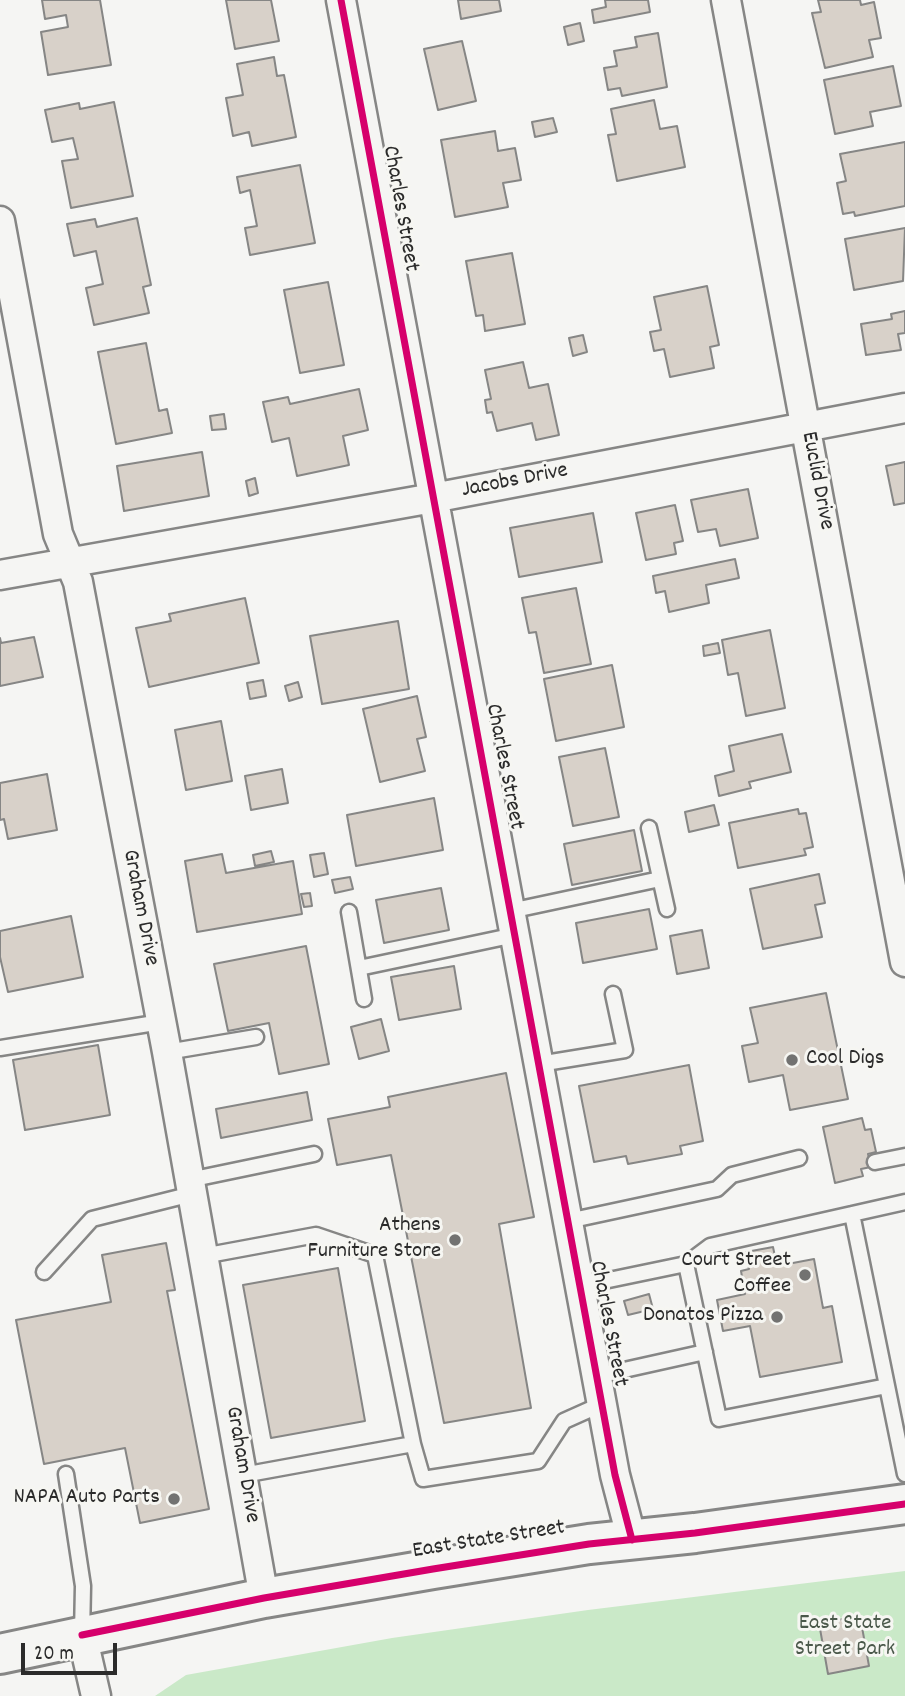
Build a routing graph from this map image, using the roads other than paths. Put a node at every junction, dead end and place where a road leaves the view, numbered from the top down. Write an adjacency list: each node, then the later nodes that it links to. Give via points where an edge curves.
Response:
1 (341, 0): 6 (street, Charles Street)
2 (726, 0): 5 (street, Euclid Drive)
3 (0, 221): 7 (street, Graham Drive, via 58,534)
4 (905, 408): 5 (street, Jacobs Drive)
5 (806, 427): 6 (street, Jacobs Drive); 14 (street, Euclid Drive)
6 (433, 498): 7 (street, Jacobs Drive); 13 (street, Charles Street)
7 (68, 563): 8 (street, Jacobs Drive); 18 (street, Graham Drive, via 78,582)
8 (0, 575)
9 (649, 828): 10 (lane)
10 (660, 879): 11 (lane); 13 (lane)
11 (667, 909)
12 (349, 912): 15 (lane)
13 (512, 923): 15 (lane); 22 (street, Charles Street)
14 (905, 962)
15 (359, 968): 17 (lane)
16 (613, 994): 22 (lane, via 625,1050)
17 (364, 999)
18 (161, 1022): 20 (lane); 21 (street, Graham Drive)
19 (256, 1037): 21 (lane)
20 (0, 1048)
21 (167, 1052): 27 (street, Graham Drive)
22 (539, 1064): 30 (street, Charles Street)
23 (314, 1154): 27 (lane)
24 (905, 1156): 26 (lane)
25 (799, 1158): 30 (lane, via 732,1175 717,1189)
26 (875, 1162)
27 (191, 1187): 31 (street, Graham Drive); 33 (lane, via 92,1219)
28 (905, 1202): 29 (lane)
29 (852, 1214): 32 (lane, via 710,1245); 37 (lane)
30 (568, 1222): 34 (street, Charles Street)
31 (203, 1256): 39 (lane, via 316,1235 375,1255); 42 (street, Graham Drive)
32 (687, 1264): 34 (lane); 35 (lane)
33 (44, 1272)
34 (580, 1286): 36 (street, Charles Street)
35 (705, 1352): 36 (lane); 37 (lane, via 719,1419)
36 (597, 1376): 38 (street, Charles Street)
37 (887, 1386): 41 (lane)
38 (603, 1404): 39 (lane, via 564,1421 538,1461 423,1479); 44 (street, Charles Street)
39 (413, 1444): 42 (lane)
40 (66, 1474): 46 (lane, via 83,1586)
41 (905, 1474)
42 (243, 1475): 45 (street, Graham Drive)
43 (905, 1504): 44 (main road, East State Street)
44 (632, 1540): 45 (main road, East State Street)
45 (264, 1598): 46 (main road, East State Street)
46 (82, 1635): 47 (main road, East State Street); 48 (street)
47 (0, 1654)
48 (96, 1696)

